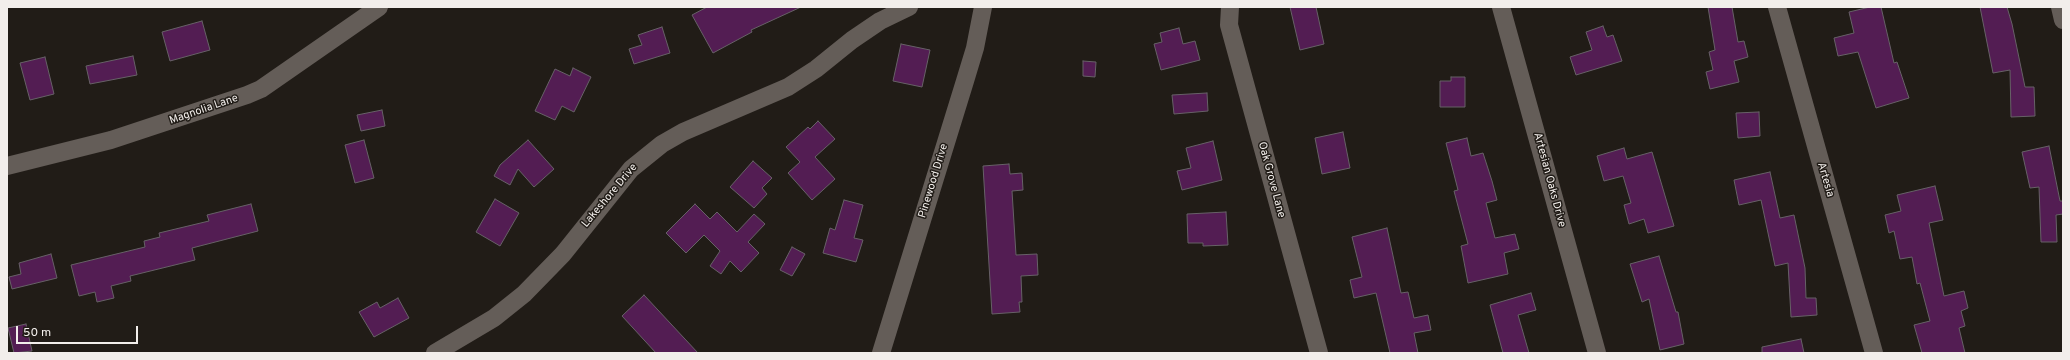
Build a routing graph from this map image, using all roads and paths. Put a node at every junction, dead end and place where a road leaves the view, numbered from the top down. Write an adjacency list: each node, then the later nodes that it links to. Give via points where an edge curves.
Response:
1 (379, 7): 9 (street, Magnolia Lane, via 261,89 247,95 111,140)
2 (909, 7): 10 (street, Lakeshore Drive, via 880,21 788,87 683,132 662,144 631,168 563,254 524,294 494,318)
3 (983, 7): 11 (street, Pinewood Drive, via 966,81)
4 (1230, 7): 12 (street, Oak Grove Lane, via 1229,25)
5 (1501, 7): 13 (street, Artesian Oaks Drive)
6 (1777, 7): 14 (street, Artesia)
7 (2060, 7): 8 (street)
8 (2063, 20)
9 (7, 166)
10 (435, 353)
11 (881, 353)
12 (1318, 353)
13 (1597, 353)
14 (1874, 353)

